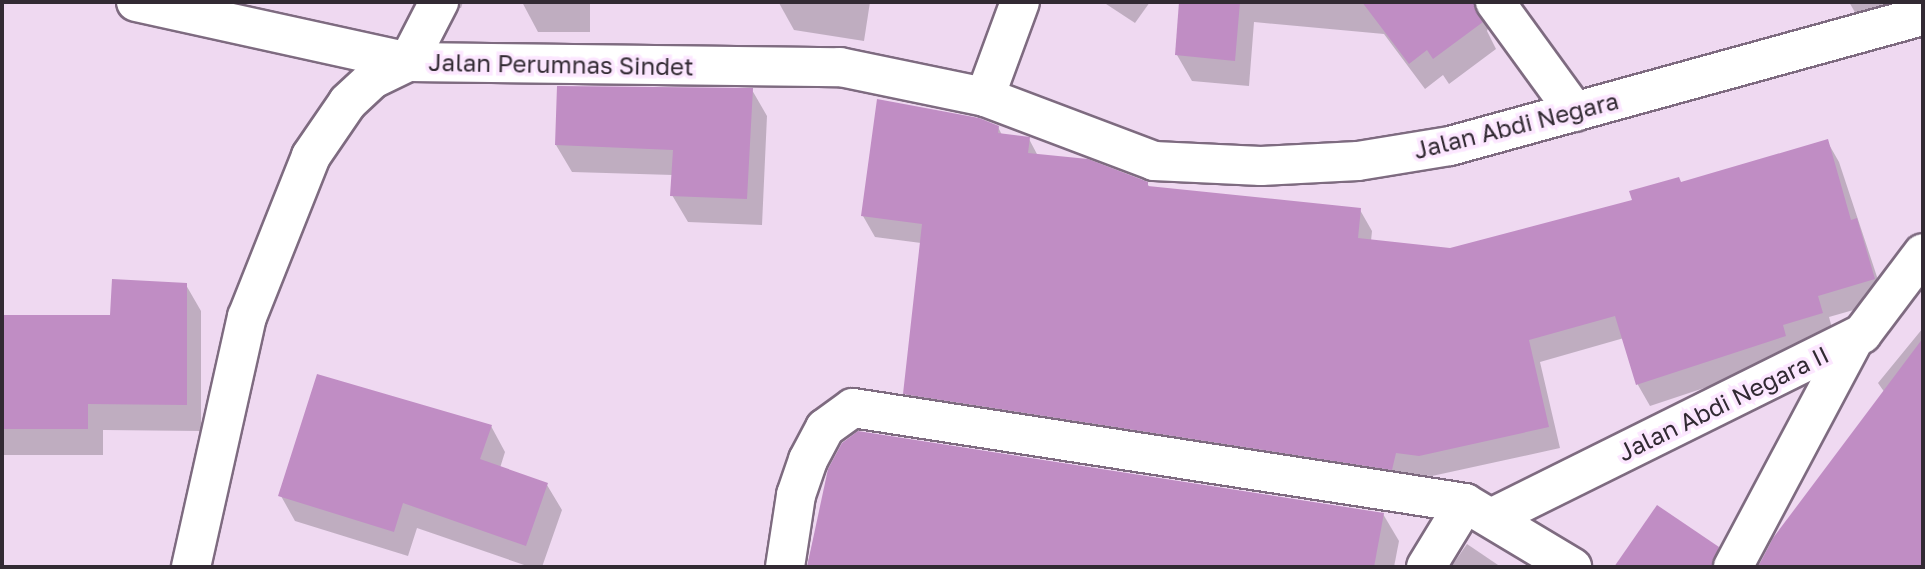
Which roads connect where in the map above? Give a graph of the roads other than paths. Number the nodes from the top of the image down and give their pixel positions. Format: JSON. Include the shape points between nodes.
{"nodes":[{"id":1,"x":136,"y":2,"type":"edge"},
{"id":2,"x":439,"y":2,"type":"edge"},
{"id":3,"x":1020,"y":2,"type":"edge"},
{"id":4,"x":1495,"y":2,"type":"edge"},
{"id":5,"x":1923,"y":16,"type":"edge"},
{"id":6,"x":408,"y":62,"type":"junction"},
{"id":7,"x":985,"y":97,"type":"junction"},
{"id":8,"x":1575,"y":112,"type":"junction"},
{"id":9,"x":1923,"y":253,"type":"edge"},
{"id":10,"x":1855,"y":338,"type":"junction"},
{"id":11,"x":1479,"y":510,"type":"junction"},
{"id":12,"x":191,"y":567,"type":"edge"},
{"id":13,"x":785,"y":567,"type":"edge"},
{"id":14,"x":1426,"y":567,"type":"edge"},
{"id":15,"x":1572,"y":567,"type":"edge"},
{"id":16,"x":1733,"y":567,"type":"edge"}],
"edges":[{"from":1,"to":6,"type":"street"},
{"from":2,"to":6,"type":"street"},
{"from":3,"to":7,"type":"street"},
{"from":4,"to":8,"type":"street"},
{"from":5,"to":8,"type":"street","name":"Jalan Abdi Negara"},
{"from":6,"to":7,"type":"street","name":"Jalan Perumnas Sindet","via":[[840,67]]},
{"from":6,"to":12,"type":"street","name":"Jalan Perumnas Sindet","via":[[373,79],[348,102],[311,156],[247,317]]},
{"from":7,"to":8,"type":"street","name":"Jalan Abdi Negara","via":[[1154,161],[1261,166],[1358,161],[1450,146]]},
{"from":9,"to":10,"type":"street","name":"Jalan Abdi Negara II"},
{"from":10,"to":11,"type":"street","name":"Jalan Abdi Negara II"},
{"from":10,"to":16,"type":"street"},
{"from":11,"to":13,"type":"street","via":[[853,408],[825,428],[807,460],[796,495]]},
{"from":11,"to":14,"type":"street"},
{"from":11,"to":15,"type":"street"}]}
